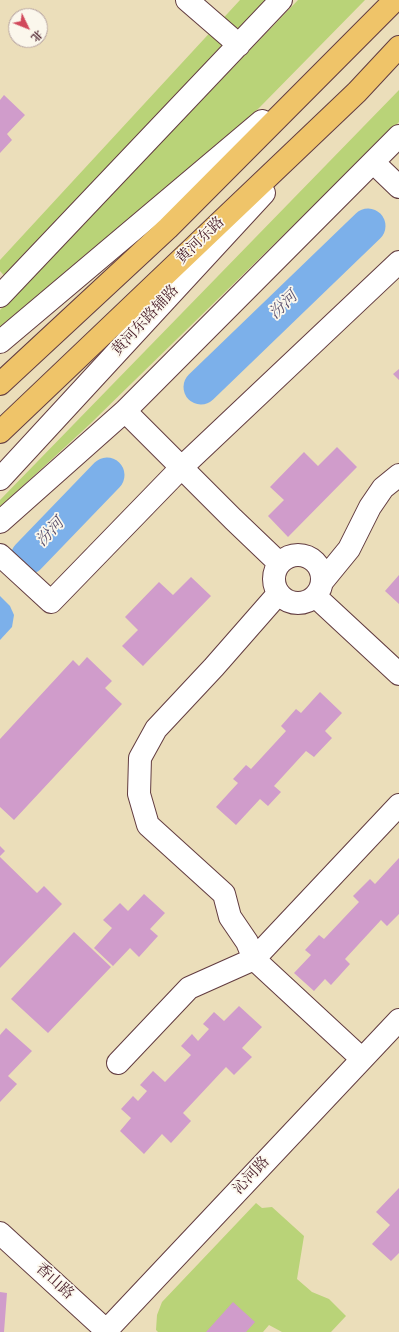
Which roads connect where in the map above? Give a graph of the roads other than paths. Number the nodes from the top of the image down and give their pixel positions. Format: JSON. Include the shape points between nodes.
{"nodes":[{"id":1,"x":187,"y":0,"type":"edge"},
{"id":2,"x":281,"y":0,"type":"edge"},
{"id":3,"x":395,"y":0,"type":"edge"},
{"id":4,"x":239,"y":45,"type":"junction"},
{"id":5,"x":399,"y":47,"type":"edge"},
{"id":6,"x":334,"y":62,"type":"junction"},
{"id":7,"x":357,"y":92,"type":"junction"},
{"id":8,"x":399,"y":136,"type":"edge"},
{"id":9,"x":374,"y":163,"type":"junction"},
{"id":10,"x":399,"y":188,"type":"edge"},
{"id":11,"x":399,"y":262,"type":"edge"},
{"id":12,"x":0,"y":296,"type":"edge"},
{"id":13,"x":0,"y":342,"type":"edge"},
{"id":14,"x":0,"y":384,"type":"edge"},
{"id":15,"x":125,"y":412,"type":"junction"},
{"id":16,"x":0,"y":432,"type":"edge"},
{"id":17,"x":182,"y":467,"type":"junction"},
{"id":18,"x":399,"y":475,"type":"edge"},
{"id":19,"x":0,"y":479,"type":"edge"},
{"id":20,"x":0,"y":522,"type":"edge"},
{"id":21,"x":0,"y":555,"type":"edge"},
{"id":22,"x":279,"y":563,"type":"junction"},
{"id":23,"x":319,"y":589,"type":"junction"},
{"id":24,"x":278,"y":594,"type":"junction"},
{"id":25,"x":399,"y":674,"type":"edge"},
{"id":26,"x":399,"y":805,"type":"edge"},
{"id":27,"x":254,"y":959,"type":"junction"},
{"id":28,"x":399,"y":1020,"type":"edge"},
{"id":29,"x":362,"y":1059,"type":"junction"},
{"id":30,"x":118,"y":1062,"type":"dead end"},
{"id":31,"x":0,"y":1233,"type":"edge"},
{"id":32,"x":107,"y":1331,"type":"edge"}],
"edges":[{"from":1,"to":4,"type":"street"},
{"from":2,"to":4,"type":"street"},
{"from":3,"to":6,"type":"main road"},
{"from":4,"to":12,"type":"street"},
{"from":5,"to":7,"type":"main road","name":"黄河东路"},
{"from":6,"to":13,"type":"street"},
{"from":6,"to":14,"type":"main road","via":[[168,228]]},
{"from":7,"to":16,"type":"main road","name":"黄河东路"},
{"from":7,"to":19,"type":"street","name":"黄河东路辅路"},
{"from":8,"to":9,"type":"street"},
{"from":9,"to":10,"type":"street"},
{"from":9,"to":15,"type":"street"},
{"from":11,"to":17,"type":"street"},
{"from":15,"to":17,"type":"street"},
{"from":15,"to":20,"type":"street"},
{"from":17,"to":21,"type":"street","via":[[51,602]]},
{"from":17,"to":22,"type":"street"},
{"from":18,"to":23,"type":"street","via":[[383,488],[370,506],[349,549]]},
{"from":22,"to":23,"type":"street","via":[[293,555],[308,556],[320,567],[322,574]]},
{"from":22,"to":24,"type":"street","via":[[273,578]]},
{"from":23,"to":24,"type":"street","via":[[308,601],[300,603],[284,600]]},
{"from":23,"to":25,"type":"street"},
{"from":24,"to":27,"type":"street","via":[[156,729],[140,758],[138,794],[148,825],[224,894],[230,917],[247,942]]},
{"from":26,"to":27,"type":"street"},
{"from":27,"to":29,"type":"street"},
{"from":27,"to":30,"type":"street","via":[[190,988]]},
{"from":28,"to":29,"type":"street","name":"沁河路"},
{"from":29,"to":32,"type":"street","name":"沁河路"},
{"from":31,"to":32,"type":"street","name":"香山路"}]}
